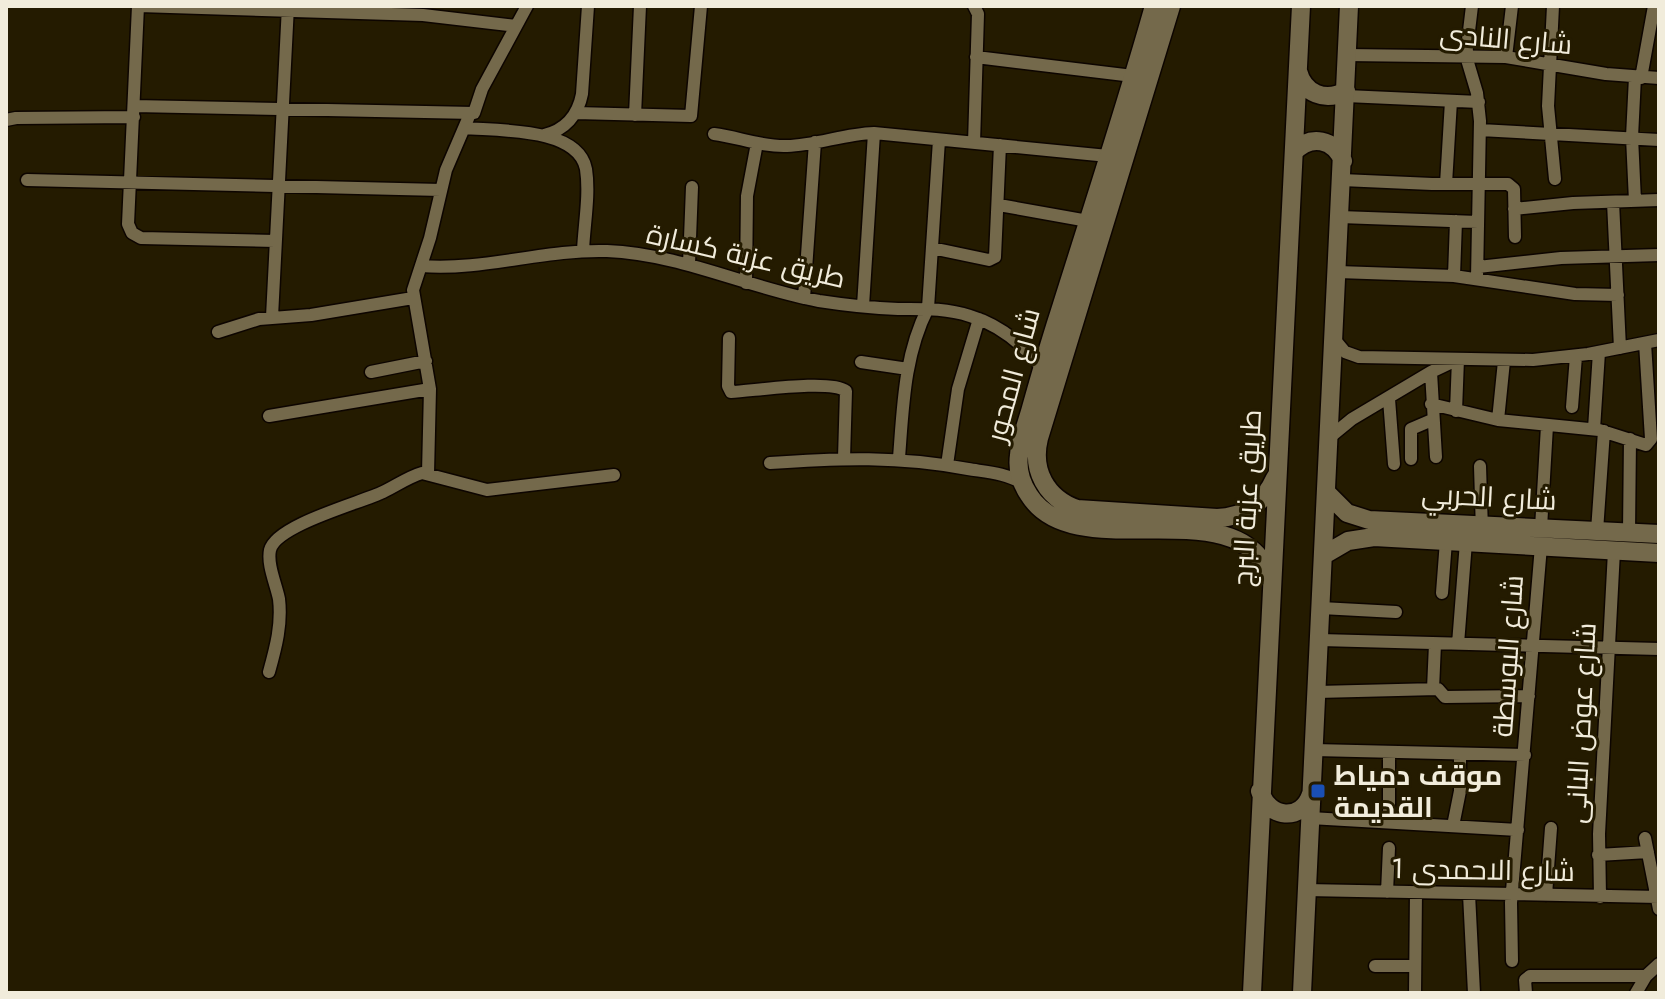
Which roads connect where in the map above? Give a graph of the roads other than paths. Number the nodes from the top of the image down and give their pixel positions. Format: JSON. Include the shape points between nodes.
{"nodes":[{"id":1,"x":138,"y":6,"type":"edge"},
{"id":2,"x":527,"y":6,"type":"edge"},
{"id":3,"x":588,"y":6,"type":"edge"},
{"id":4,"x":640,"y":6,"type":"edge"},
{"id":5,"x":701,"y":6,"type":"edge"},
{"id":6,"x":974,"y":6,"type":"edge"},
{"id":7,"x":1154,"y":6,"type":"edge"},
{"id":8,"x":1171,"y":6,"type":"edge"},
{"id":9,"x":1301,"y":6,"type":"edge"},
{"id":10,"x":1349,"y":6,"type":"edge"},
{"id":11,"x":1472,"y":6,"type":"edge"},
{"id":12,"x":1512,"y":6,"type":"edge"},
{"id":13,"x":1553,"y":6,"type":"edge"},
{"id":14,"x":1656,"y":6,"type":"edge"},
{"id":15,"x":288,"y":9,"type":"edge"},
{"id":16,"x":423,"y":11,"type":"edge"},
{"id":17,"x":516,"y":26,"type":"junction"},
{"id":18,"x":1152,"y":44,"type":"junction"},
{"id":19,"x":1347,"y":55,"type":"junction"},
{"id":20,"x":1466,"y":56,"type":"junction"},
{"id":21,"x":976,"y":57,"type":"junction"},
{"id":22,"x":1506,"y":57,"type":"junction"},
{"id":23,"x":1550,"y":63,"type":"junction"},
{"id":24,"x":1298,"y":71,"type":"junction"},
{"id":25,"x":1133,"y":76,"type":"junction"},
{"id":26,"x":1638,"y":78,"type":"junction"},
{"id":27,"x":1659,"y":78,"type":"edge"},
{"id":28,"x":1346,"y":94,"type":"junction"},
{"id":29,"x":1451,"y":101,"type":"junction"},
{"id":30,"x":1479,"y":102,"type":"junction"},
{"id":31,"x":283,"y":109,"type":"junction"},
{"id":32,"x":134,"y":111,"type":"junction"},
{"id":33,"x":474,"y":113,"type":"junction"},
{"id":34,"x":576,"y":113,"type":"junction"},
{"id":35,"x":635,"y":115,"type":"junction"},
{"id":36,"x":6,"y":120,"type":"edge"},
{"id":37,"x":464,"y":128,"type":"junction"},
{"id":38,"x":1480,"y":130,"type":"junction"},
{"id":39,"x":874,"y":133,"type":"junction"},
{"id":40,"x":1549,"y":133,"type":"junction"},
{"id":41,"x":714,"y":134,"type":"dead end"},
{"id":42,"x":541,"y":136,"type":"junction"},
{"id":43,"x":1632,"y":137,"type":"junction"},
{"id":44,"x":939,"y":140,"type":"junction"},
{"id":45,"x":1659,"y":140,"type":"edge"},
{"id":46,"x":815,"y":142,"type":"junction"},
{"id":47,"x":757,"y":143,"type":"junction"},
{"id":48,"x":974,"y":143,"type":"junction"},
{"id":49,"x":1000,"y":145,"type":"junction"},
{"id":50,"x":1294,"y":152,"type":"junction"},
{"id":51,"x":1108,"y":156,"type":"junction"},
{"id":52,"x":1342,"y":170,"type":"junction"},
{"id":53,"x":1555,"y":179,"type":"dead end"},
{"id":54,"x":27,"y":180,"type":"dead end"},
{"id":55,"x":130,"y":182,"type":"junction"},
{"id":56,"x":1446,"y":184,"type":"junction"},
{"id":57,"x":1479,"y":184,"type":"junction"},
{"id":58,"x":278,"y":186,"type":"junction"},
{"id":59,"x":692,"y":187,"type":"dead end"},
{"id":60,"x":441,"y":190,"type":"junction"},
{"id":61,"x":1659,"y":200,"type":"edge"},
{"id":62,"x":1635,"y":201,"type":"junction"},
{"id":63,"x":1613,"y":202,"type":"junction"},
{"id":64,"x":999,"y":205,"type":"junction"},
{"id":65,"x":1514,"y":209,"type":"junction"},
{"id":66,"x":1340,"y":217,"type":"junction"},
{"id":67,"x":1088,"y":221,"type":"junction"},
{"id":68,"x":1456,"y":221,"type":"junction"},
{"id":69,"x":1478,"y":222,"type":"junction"},
{"id":70,"x":1515,"y":237,"type":"dead end"},
{"id":71,"x":275,"y":241,"type":"junction"},
{"id":72,"x":932,"y":248,"type":"junction"},
{"id":73,"x":583,"y":251,"type":"junction"},
{"id":74,"x":1659,"y":255,"type":"edge"},
{"id":75,"x":1616,"y":258,"type":"junction"},
{"id":76,"x":689,"y":264,"type":"junction"},
{"id":77,"x":421,"y":266,"type":"junction"},
{"id":78,"x":1338,"y":272,"type":"junction"},
{"id":79,"x":1478,"y":272,"type":"junction"},
{"id":80,"x":1454,"y":276,"type":"junction"},
{"id":81,"x":746,"y":283,"type":"junction"},
{"id":82,"x":1618,"y":295,"type":"junction"},
{"id":83,"x":413,"y":298,"type":"junction"},
{"id":84,"x":804,"y":298,"type":"junction"},
{"id":85,"x":863,"y":306,"type":"junction"},
{"id":86,"x":928,"y":308,"type":"junction"},
{"id":87,"x":272,"y":317,"type":"junction"},
{"id":88,"x":979,"y":319,"type":"junction"},
{"id":89,"x":218,"y":332,"type":"dead end"},
{"id":90,"x":729,"y":338,"type":"dead end"},
{"id":91,"x":1335,"y":340,"type":"junction"},
{"id":92,"x":1659,"y":340,"type":"edge"},
{"id":93,"x":1645,"y":343,"type":"junction"},
{"id":94,"x":1620,"y":348,"type":"junction"},
{"id":95,"x":1599,"y":352,"type":"junction"},
{"id":96,"x":1576,"y":356,"type":"junction"},
{"id":97,"x":1458,"y":359,"type":"junction"},
{"id":98,"x":426,"y":361,"type":"junction"},
{"id":99,"x":1504,"y":361,"type":"junction"},
{"id":100,"x":861,"y":362,"type":"dead end"},
{"id":101,"x":1042,"y":368,"type":"junction"},
{"id":102,"x":908,"y":369,"type":"junction"},
{"id":103,"x":371,"y":372,"type":"dead end"},
{"id":104,"x":1431,"y":372,"type":"junction"},
{"id":105,"x":430,"y":389,"type":"junction"},
{"id":106,"x":1389,"y":399,"type":"junction"},
{"id":107,"x":1431,"y":404,"type":"junction"},
{"id":108,"x":1572,"y":407,"type":"dead end"},
{"id":109,"x":1456,"y":411,"type":"junction"},
{"id":110,"x":269,"y":416,"type":"dead end"},
{"id":111,"x":1654,"y":419,"type":"edge"},
{"id":112,"x":1432,"y":420,"type":"junction"},
{"id":113,"x":1498,"y":420,"type":"junction"},
{"id":114,"x":1547,"y":426,"type":"junction"},
{"id":115,"x":1599,"y":430,"type":"junction"},
{"id":116,"x":1330,"y":437,"type":"junction"},
{"id":117,"x":1630,"y":439,"type":"junction"},
{"id":118,"x":1436,"y":457,"type":"dead end"},
{"id":119,"x":844,"y":458,"type":"junction"},
{"id":120,"x":899,"y":458,"type":"junction"},
{"id":121,"x":1411,"y":459,"type":"dead end"},
{"id":122,"x":770,"y":463,"type":"dead end"},
{"id":123,"x":1394,"y":464,"type":"dead end"},
{"id":124,"x":947,"y":465,"type":"junction"},
{"id":125,"x":1480,"y":466,"type":"dead end"},
{"id":126,"x":1277,"y":471,"type":"junction"},
{"id":127,"x":428,"y":473,"type":"junction"},
{"id":128,"x":614,"y":475,"type":"dead end"},
{"id":129,"x":1022,"y":483,"type":"junction"},
{"id":130,"x":1327,"y":493,"type":"junction"},
{"id":131,"x":1222,"y":526,"type":"junction"},
{"id":132,"x":1597,"y":531,"type":"junction"},
{"id":133,"x":1629,"y":532,"type":"junction"},
{"id":134,"x":1659,"y":534,"type":"edge"},
{"id":135,"x":1477,"y":536,"type":"junction"},
{"id":136,"x":1541,"y":537,"type":"junction"},
{"id":137,"x":1446,"y":541,"type":"junction"},
{"id":138,"x":1614,"y":551,"type":"junction"},
{"id":139,"x":1659,"y":553,"type":"edge"},
{"id":140,"x":1324,"y":555,"type":"junction"},
{"id":141,"x":1271,"y":580,"type":"junction"},
{"id":142,"x":1442,"y":593,"type":"dead end"},
{"id":143,"x":1321,"y":608,"type":"junction"},
{"id":144,"x":1396,"y":612,"type":"dead end"},
{"id":145,"x":1320,"y":640,"type":"junction"},
{"id":146,"x":1435,"y":644,"type":"junction"},
{"id":147,"x":1458,"y":644,"type":"junction"},
{"id":148,"x":1533,"y":647,"type":"junction"},
{"id":149,"x":1609,"y":648,"type":"junction"},
{"id":150,"x":1659,"y":649,"type":"edge"},
{"id":151,"x":269,"y":672,"type":"dead end"},
{"id":152,"x":1433,"y":689,"type":"junction"},
{"id":153,"x":1317,"y":692,"type":"junction"},
{"id":154,"x":1529,"y":696,"type":"junction"},
{"id":155,"x":1314,"y":750,"type":"junction"},
{"id":156,"x":1389,"y":752,"type":"junction"},
{"id":157,"x":1460,"y":754,"type":"junction"},
{"id":158,"x":1525,"y":755,"type":"junction"},
{"id":159,"x":1260,"y":791,"type":"junction"},
{"id":160,"x":1312,"y":792,"type":"junction"},
{"id":161,"x":1310,"y":818,"type":"junction"},
{"id":162,"x":1389,"y":822,"type":"junction"},
{"id":163,"x":1453,"y":826,"type":"junction"},
{"id":164,"x":1551,"y":828,"type":"dead end"},
{"id":165,"x":1518,"y":830,"type":"junction"},
{"id":166,"x":1645,"y":838,"type":"dead end"},
{"id":167,"x":1389,"y":848,"type":"dead end"},
{"id":168,"x":1648,"y":852,"type":"junction"},
{"id":169,"x":1598,"y":855,"type":"junction"},
{"id":170,"x":1306,"y":890,"type":"junction"},
{"id":171,"x":1387,"y":892,"type":"junction"},
{"id":172,"x":1416,"y":892,"type":"junction"},
{"id":173,"x":1469,"y":894,"type":"junction"},
{"id":174,"x":1512,"y":895,"type":"junction"},
{"id":175,"x":1546,"y":895,"type":"junction"},
{"id":176,"x":1600,"y":897,"type":"junction"},
{"id":177,"x":1658,"y":901,"type":"edge"},
{"id":178,"x":1512,"y":961,"type":"dead end"},
{"id":179,"x":1659,"y":964,"type":"edge"},
{"id":180,"x":1375,"y":966,"type":"dead end"},
{"id":181,"x":1415,"y":966,"type":"junction"},
{"id":182,"x":1646,"y":976,"type":"junction"},
{"id":183,"x":1252,"y":993,"type":"edge"},
{"id":184,"x":1302,"y":993,"type":"edge"},
{"id":185,"x":1415,"y":993,"type":"edge"},
{"id":186,"x":1474,"y":993,"type":"edge"},
{"id":187,"x":1526,"y":993,"type":"edge"},
{"id":188,"x":1636,"y":993,"type":"edge"}],
"edges":[{"from":1,"to":15,"type":"street"},
{"from":1,"to":32,"type":"street"},
{"from":2,"to":17,"type":"street"},
{"from":3,"to":34,"type":"street"},
{"from":4,"to":35,"type":"street"},
{"from":5,"to":35,"type":"street","via":[[692,114]]},
{"from":6,"to":21,"type":"street"},
{"from":7,"to":18,"type":"street","name":"شارع المحور"},
{"from":8,"to":18,"type":"street","name":"شارع المحور"},
{"from":9,"to":24,"type":"street","name":"طريق عزبة البرج"},
{"from":10,"to":19,"type":"street"},
{"from":11,"to":20,"type":"street"},
{"from":12,"to":22,"type":"street"},
{"from":13,"to":23,"type":"street"},
{"from":14,"to":26,"type":"street"},
{"from":15,"to":16,"type":"street"},
{"from":15,"to":31,"type":"street"},
{"from":16,"to":17,"type":"street"},
{"from":17,"to":33,"type":"street"},
{"from":18,"to":25,"type":"street","name":"شارع المحور"},
{"from":18,"to":131,"type":"street","name":"شارع المحور","via":[[1039,438],[1037,462],[1050,492],[1077,509]]},
{"from":19,"to":20,"type":"street","name":"شارع النادى"},
{"from":19,"to":28,"type":"street"},
{"from":20,"to":22,"type":"street","name":"شارع النادى"},
{"from":20,"to":30,"type":"street"},
{"from":21,"to":25,"type":"street"},
{"from":21,"to":48,"type":"street"},
{"from":22,"to":23,"type":"street","name":"شارع النادى"},
{"from":23,"to":26,"type":"street","name":"شارع النادى"},
{"from":23,"to":40,"type":"street"},
{"from":24,"to":28,"type":"street","via":[[1316,95]]},
{"from":24,"to":50,"type":"street","name":"طريق عزبة البرج"},
{"from":25,"to":51,"type":"street","name":"شارع المحور"},
{"from":26,"to":27,"type":"street","name":"شارع النادى"},
{"from":26,"to":43,"type":"street"},
{"from":28,"to":29,"type":"street"},
{"from":28,"to":52,"type":"street"},
{"from":29,"to":30,"type":"street"},
{"from":29,"to":56,"type":"street"},
{"from":30,"to":38,"type":"street"},
{"from":31,"to":32,"type":"street"},
{"from":31,"to":33,"type":"street"},
{"from":31,"to":58,"type":"street"},
{"from":32,"to":36,"type":"street"},
{"from":32,"to":55,"type":"street"},
{"from":33,"to":37,"type":"street"},
{"from":34,"to":35,"type":"street"},
{"from":34,"to":42,"type":"street","via":[[558,130]]},
{"from":37,"to":42,"type":"street"},
{"from":37,"to":60,"type":"street"},
{"from":38,"to":40,"type":"street"},
{"from":38,"to":57,"type":"street"},
{"from":39,"to":44,"type":"street"},
{"from":39,"to":46,"type":"street"},
{"from":39,"to":85,"type":"street"},
{"from":40,"to":43,"type":"street"},
{"from":40,"to":53,"type":"street"},
{"from":41,"to":47,"type":"street"},
{"from":42,"to":73,"type":"street","via":[[565,141],[583,159]]},
{"from":43,"to":45,"type":"street"},
{"from":43,"to":62,"type":"street"},
{"from":44,"to":48,"type":"street"},
{"from":44,"to":72,"type":"street"},
{"from":46,"to":47,"type":"street"},
{"from":46,"to":84,"type":"street"},
{"from":47,"to":81,"type":"street","via":[[747,196]]},
{"from":48,"to":49,"type":"street"},
{"from":49,"to":51,"type":"street"},
{"from":49,"to":64,"type":"street"},
{"from":50,"to":52,"type":"street","via":[[1304,143],[1321,141],[1337,149]]},
{"from":50,"to":126,"type":"street","name":"طريق عزبة البرج"},
{"from":51,"to":67,"type":"street","name":"شارع المحور"},
{"from":52,"to":56,"type":"street"},
{"from":52,"to":66,"type":"street"},
{"from":54,"to":55,"type":"street"},
{"from":55,"to":58,"type":"street"},
{"from":55,"to":71,"type":"street","via":[[128,224],[141,238]]},
{"from":56,"to":57,"type":"street"},
{"from":57,"to":65,"type":"street","via":[[1512,186]]},
{"from":57,"to":69,"type":"street"},
{"from":58,"to":60,"type":"street"},
{"from":58,"to":71,"type":"street"},
{"from":59,"to":76,"type":"street"},
{"from":60,"to":77,"type":"street"},
{"from":61,"to":62,"type":"street"},
{"from":62,"to":63,"type":"street"},
{"from":63,"to":65,"type":"street"},
{"from":63,"to":75,"type":"street"},
{"from":64,"to":67,"type":"street"},
{"from":64,"to":72,"type":"street","via":[[994,259]]},
{"from":65,"to":70,"type":"street"},
{"from":66,"to":68,"type":"street"},
{"from":66,"to":78,"type":"street"},
{"from":67,"to":101,"type":"street","name":"شارع المحور"},
{"from":68,"to":69,"type":"street"},
{"from":68,"to":80,"type":"street"},
{"from":69,"to":79,"type":"street"},
{"from":71,"to":87,"type":"street"},
{"from":72,"to":86,"type":"street"},
{"from":73,"to":76,"type":"street","name":"طريق عزبة كسارة"},
{"from":73,"to":77,"type":"street","name":"طريق عزبة كسارة","via":[[472,267]]},
{"from":74,"to":75,"type":"street"},
{"from":75,"to":79,"type":"street","via":[[1553,259]]},
{"from":75,"to":82,"type":"street"},
{"from":76,"to":81,"type":"street","name":"طريق عزبة كسارة"},
{"from":77,"to":83,"type":"street"},
{"from":78,"to":80,"type":"street"},
{"from":78,"to":91,"type":"street"},
{"from":79,"to":80,"type":"street"},
{"from":79,"to":82,"type":"street","via":[[1575,294]]},
{"from":81,"to":84,"type":"street","name":"طريق عزبة كسارة"},
{"from":82,"to":94,"type":"street"},
{"from":83,"to":87,"type":"street"},
{"from":83,"to":98,"type":"street"},
{"from":84,"to":85,"type":"street","name":"طريق عزبة كسارة"},
{"from":85,"to":86,"type":"street","name":"طريق عزبة كسارة"},
{"from":86,"to":88,"type":"street","name":"طريق عزبة كسارة"},
{"from":86,"to":102,"type":"street","via":[[917,328]]},
{"from":87,"to":89,"type":"street"},
{"from":88,"to":101,"type":"street","name":"طريق عزبة كسارة","via":[[1011,337]]},
{"from":88,"to":124,"type":"street","via":[[958,389]]},
{"from":90,"to":119,"type":"street","via":[[731,392],[794,387],[846,391]]},
{"from":91,"to":97,"type":"street","via":[[1345,352],[1359,357]]},
{"from":91,"to":116,"type":"street"},
{"from":92,"to":93,"type":"street"},
{"from":93,"to":94,"type":"street"},
{"from":93,"to":111,"type":"street"},
{"from":94,"to":95,"type":"street"},
{"from":95,"to":96,"type":"street"},
{"from":95,"to":115,"type":"street"},
{"from":96,"to":99,"type":"street"},
{"from":96,"to":108,"type":"street"},
{"from":97,"to":99,"type":"street"},
{"from":97,"to":104,"type":"street"},
{"from":97,"to":109,"type":"street"},
{"from":98,"to":103,"type":"street"},
{"from":98,"to":105,"type":"street"},
{"from":99,"to":113,"type":"street"},
{"from":100,"to":102,"type":"street"},
{"from":101,"to":129,"type":"street","name":"شارع المحور","via":[[1019,450]]},
{"from":102,"to":120,"type":"street"},
{"from":104,"to":106,"type":"street"},
{"from":104,"to":107,"type":"street"},
{"from":105,"to":110,"type":"street"},
{"from":105,"to":127,"type":"street"},
{"from":106,"to":116,"type":"street"},
{"from":106,"to":123,"type":"street"},
{"from":107,"to":109,"type":"street"},
{"from":107,"to":112,"type":"street"},
{"from":109,"to":113,"type":"street"},
{"from":111,"to":117,"type":"street","via":[[1649,443]]},
{"from":112,"to":118,"type":"street"},
{"from":112,"to":121,"type":"street","via":[[1411,429]]},
{"from":113,"to":114,"type":"street"},
{"from":114,"to":115,"type":"street"},
{"from":114,"to":136,"type":"street","name":"شارع البوسطة"},
{"from":115,"to":117,"type":"street"},
{"from":115,"to":132,"type":"street"},
{"from":116,"to":130,"type":"street"},
{"from":117,"to":133,"type":"street"},
{"from":119,"to":120,"type":"street"},
{"from":119,"to":122,"type":"street"},
{"from":120,"to":124,"type":"street"},
{"from":124,"to":129,"type":"street"},
{"from":125,"to":135,"type":"street"},
{"from":126,"to":131,"type":"street","name":"شارع المحور","via":[[1255,506]]},
{"from":126,"to":141,"type":"street","name":"طريق عزبة البرج"},
{"from":127,"to":128,"type":"street","via":[[487,490]]},
{"from":127,"to":151,"type":"street","via":[[277,538],[269,553],[280,616]]},
{"from":129,"to":131,"type":"street","name":"شارع المحور","via":[[1036,505],[1065,523]]},
{"from":130,"to":135,"type":"street","name":"شارع الحربي","via":[[1342,510],[1363,519]]},
{"from":130,"to":140,"type":"street"},
{"from":131,"to":141,"type":"street","name":"شارع المحور","via":[[1264,562]]},
{"from":132,"to":133,"type":"street","name":"شارع الحربي"},
{"from":132,"to":136,"type":"street","name":"شارع الحربي"},
{"from":133,"to":134,"type":"street","name":"شارع الحربي"},
{"from":135,"to":136,"type":"street","name":"شارع الحربي"},
{"from":135,"to":137,"type":"street","name":"شارع الحربي"},
{"from":135,"to":147,"type":"street"},
{"from":136,"to":138,"type":"street","name":"شارع الحربي"},
{"from":136,"to":148,"type":"street","name":"شارع البوسطة"},
{"from":137,"to":140,"type":"street","name":"شارع الحربي","via":[[1363,537]]},
{"from":137,"to":142,"type":"street"},
{"from":138,"to":139,"type":"street","name":"شارع الحربي"},
{"from":138,"to":149,"type":"street","name":"شارع عوض البانى"},
{"from":140,"to":143,"type":"street"},
{"from":141,"to":159,"type":"street","name":"طريق عزبة البرج"},
{"from":143,"to":144,"type":"street"},
{"from":143,"to":145,"type":"street"},
{"from":145,"to":146,"type":"street"},
{"from":145,"to":153,"type":"street"},
{"from":146,"to":147,"type":"street"},
{"from":146,"to":152,"type":"street"},
{"from":147,"to":148,"type":"street"},
{"from":148,"to":149,"type":"street"},
{"from":148,"to":154,"type":"street","name":"شارع البوسطة"},
{"from":149,"to":150,"type":"street"},
{"from":149,"to":169,"type":"street","name":"شارع عوض البانى"},
{"from":152,"to":153,"type":"street"},
{"from":152,"to":154,"type":"street","via":[[1445,697]]},
{"from":153,"to":155,"type":"street"},
{"from":154,"to":158,"type":"street","name":"شارع البوسطة"},
{"from":155,"to":156,"type":"street"},
{"from":155,"to":160,"type":"street"},
{"from":156,"to":157,"type":"street"},
{"from":156,"to":162,"type":"street"},
{"from":157,"to":158,"type":"street"},
{"from":157,"to":163,"type":"street"},
{"from":158,"to":165,"type":"street","name":"شارع البوسطة"},
{"from":159,"to":160,"type":"street","via":[[1267,806],[1286,814],[1304,807]]},
{"from":159,"to":183,"type":"street","name":"طريق عزبة البرج"},
{"from":160,"to":161,"type":"street"},
{"from":161,"to":162,"type":"street"},
{"from":161,"to":170,"type":"street"},
{"from":162,"to":163,"type":"street"},
{"from":163,"to":165,"type":"street"},
{"from":164,"to":175,"type":"street"},
{"from":165,"to":174,"type":"street","name":"شارع البوسطة"},
{"from":166,"to":168,"type":"street"},
{"from":167,"to":171,"type":"street"},
{"from":168,"to":169,"type":"street"},
{"from":168,"to":177,"type":"street"},
{"from":169,"to":176,"type":"street","name":"شارع عوض البانى"},
{"from":170,"to":171,"type":"street","name":"شارع الاحمدى 1"},
{"from":170,"to":184,"type":"street"},
{"from":171,"to":172,"type":"street","name":"شارع الاحمدى 1"},
{"from":172,"to":173,"type":"street","name":"شارع الاحمدى 1"},
{"from":172,"to":181,"type":"street"},
{"from":173,"to":174,"type":"street","name":"شارع الاحمدى 1"},
{"from":173,"to":186,"type":"street"},
{"from":174,"to":175,"type":"street","name":"شارع الاحمدى 1"},
{"from":174,"to":178,"type":"street","name":"شارع البوسطة"},
{"from":175,"to":176,"type":"street","name":"شارع الاحمدى 1"},
{"from":176,"to":177,"type":"street","name":"شارع الاحمدى 1"},
{"from":179,"to":182,"type":"street"},
{"from":180,"to":181,"type":"street"},
{"from":181,"to":185,"type":"street"},
{"from":182,"to":187,"type":"street","via":[[1530,976]]},
{"from":182,"to":188,"type":"street"}]}
